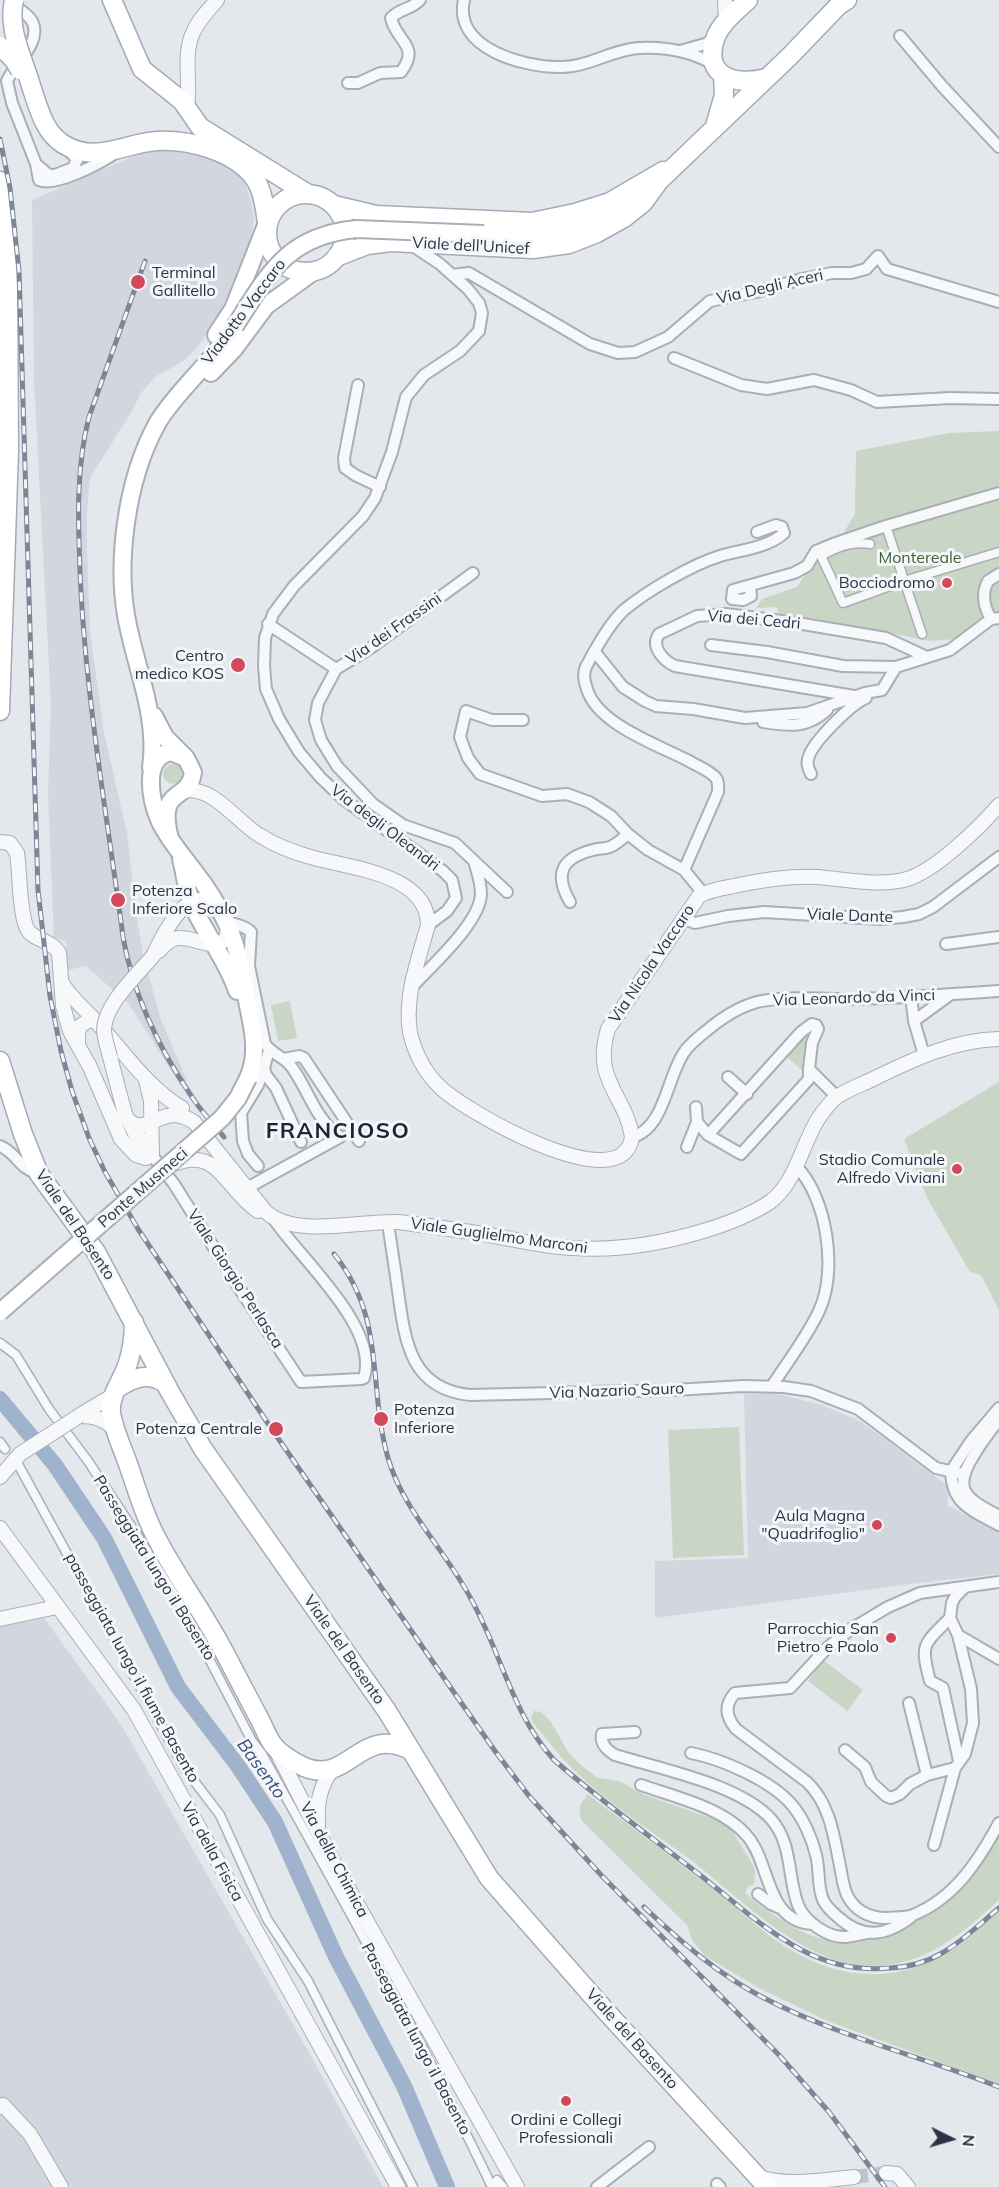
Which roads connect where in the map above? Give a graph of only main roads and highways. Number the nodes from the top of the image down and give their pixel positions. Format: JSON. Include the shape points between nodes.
{"nodes":[{"id":1,"x":14,"y":0,"type":"edge"},
{"id":2,"x":112,"y":0,"type":"edge"},
{"id":3,"x":748,"y":0,"type":"edge"},
{"id":4,"x":842,"y":2,"type":"edge"},
{"id":5,"x":0,"y":46,"type":"edge"},
{"id":6,"x":719,"y":70,"type":"junction"},
{"id":7,"x":767,"y":78,"type":"junction"},
{"id":8,"x":32,"y":89,"type":"junction"},
{"id":9,"x":715,"y":127,"type":"junction"},
{"id":10,"x":685,"y":158,"type":"junction"},
{"id":11,"x":0,"y":181,"type":"edge"},
{"id":12,"x":659,"y":181,"type":"junction"},
{"id":13,"x":308,"y":194,"type":"junction"},
{"id":14,"x":334,"y":206,"type":"junction"},
{"id":15,"x":267,"y":223,"type":"junction"},
{"id":16,"x":5,"y":230,"type":"junction"},
{"id":17,"x":0,"y":249,"type":"edge"},
{"id":18,"x":336,"y":257,"type":"junction"},
{"id":19,"x":313,"y":272,"type":"junction"},
{"id":20,"x":0,"y":296,"type":"edge"},
{"id":21,"x":7,"y":319,"type":"junction"},
{"id":22,"x":141,"y":463,"type":"junction"},
{"id":23,"x":148,"y":704,"type":"junction"},
{"id":24,"x":0,"y":711,"type":"edge"},
{"id":25,"x":188,"y":760,"type":"junction"},
{"id":26,"x":152,"y":774,"type":"junction"},
{"id":27,"x":180,"y":792,"type":"junction"},
{"id":28,"x":174,"y":846,"type":"junction"},
{"id":29,"x":0,"y":1061,"type":"edge"},
{"id":30,"x":245,"y":1077,"type":"junction"},
{"id":31,"x":0,"y":1301,"type":"edge"},
{"id":32,"x":0,"y":1312,"type":"edge"},
{"id":33,"x":134,"y":1323,"type":"junction"},
{"id":34,"x":166,"y":1383,"type":"junction"},
{"id":35,"x":116,"y":1392,"type":"junction"},
{"id":36,"x":387,"y":1711,"type":"junction"},
{"id":37,"x":377,"y":1744,"type":"junction"},
{"id":38,"x":412,"y":1751,"type":"junction"},
{"id":39,"x":771,"y":2186,"type":"edge"}],
"edges":[{"from":1,"to":8,"type":"main road","bridge":true,"via":[[13,34]]},
{"from":2,"to":13,"type":"main road","via":[[142,69],[173,92],[200,127]]},
{"from":3,"to":6,"type":"main road","via":[[715,38],[713,52]]},
{"from":4,"to":7,"type":"main road","name":"Viale dell'Unicef"},
{"from":5,"to":8,"type":"main road","bridge":true},
{"from":6,"to":7,"type":"main road","via":[[741,82]]},
{"from":6,"to":9,"type":"main road","via":[[724,95]]},
{"from":7,"to":9,"type":"main road","name":"Viale dell'Unicef"},
{"from":8,"to":15,"type":"main road","via":[[53,136],[79,151],[119,150],[158,141],[189,144],[223,154],[255,180]]},
{"from":9,"to":10,"type":"main road","name":"Viale dell'Unicef"},
{"from":10,"to":12,"type":"main road","name":"Viale dell'Unicef"},
{"from":10,"to":14,"type":"main road","name":"Viale dell'Unicef","via":[[610,202],[532,222],[376,215]]},
{"from":11,"to":16,"type":"main road"},
{"from":12,"to":18,"type":"main road","name":"Viale dell'Unicef","via":[[643,203],[624,218],[569,244],[532,249],[391,242],[367,245]]},
{"from":12,"to":22,"type":"main road","name":"Viadotto Vaccaro","bridge":true,"via":[[625,206],[586,223],[543,232],[356,229],[336,231],[300,245],[279,262],[235,326],[166,411]]},
{"from":13,"to":14,"type":"main road","via":[[322,197]]},
{"from":13,"to":15,"type":"main road","via":[[294,195],[281,202]]},
{"from":14,"to":18,"type":"main road","via":[[344,225],[345,237]]},
{"from":15,"to":19,"type":"main road","via":[[267,243],[278,262],[298,272]]},
{"from":15,"to":22,"type":"main road","via":[[227,320],[158,405],[149,422]]},
{"from":16,"to":17,"type":"main road"},
{"from":16,"to":21,"type":"main road"},
{"from":18,"to":19,"type":"main road"},
{"from":19,"to":22,"type":"main road","via":[[266,306],[234,349],[172,417]]},
{"from":20,"to":21,"type":"main road"},
{"from":21,"to":24,"type":"main road","via":[[9,451]]},
{"from":22,"to":23,"type":"main road","via":[[124,541],[122,592]]},
{"from":23,"to":25,"type":"main road","via":[[165,737]]},
{"from":23,"to":26,"type":"main road"},
{"from":25,"to":26,"type":"main road","via":[[177,753],[166,753],[157,759]]},
{"from":25,"to":27,"type":"main road","via":[[192,778]]},
{"from":26,"to":27,"type":"main road","via":[[162,792]]},
{"from":26,"to":28,"type":"main road","via":[[158,815]]},
{"from":27,"to":28,"type":"main road","via":[[166,808]]},
{"from":28,"to":30,"type":"main road","via":[[191,902],[230,971],[241,1006],[247,1046]]},
{"from":28,"to":30,"type":"main road","via":[[224,918],[244,961],[254,1041],[254,1058]]},
{"from":29,"to":33,"type":"main road","name":"Viale del Basento","via":[[39,1174],[96,1252]]},
{"from":30,"to":31,"type":"main road","name":"Ponte Musmeci","via":[[215,1113]]},
{"from":30,"to":32,"type":"main road","name":"Ponte Musmeci","bridge":true,"via":[[238,1098],[222,1118],[169,1171]]},
{"from":33,"to":34,"type":"main road","name":"Viale del Basento"},
{"from":33,"to":35,"type":"main road","via":[[131,1352]]},
{"from":34,"to":35,"type":"main road","via":[[141,1377]]},
{"from":34,"to":36,"type":"main road","name":"Viale del Basento","via":[[203,1449]]},
{"from":35,"to":37,"type":"main road","name":"Via della Chimica","via":[[111,1412],[146,1516],[274,1746],[306,1768],[321,1771],[332,1770]]},
{"from":36,"to":37,"type":"main road","via":[[384,1733]]},
{"from":36,"to":38,"type":"main road","name":"Viale del Basento"},
{"from":37,"to":38,"type":"main road","via":[[389,1742]]},
{"from":38,"to":39,"type":"main road","name":"Viale del Basento","via":[[494,1885],[754,2173]]}]}
